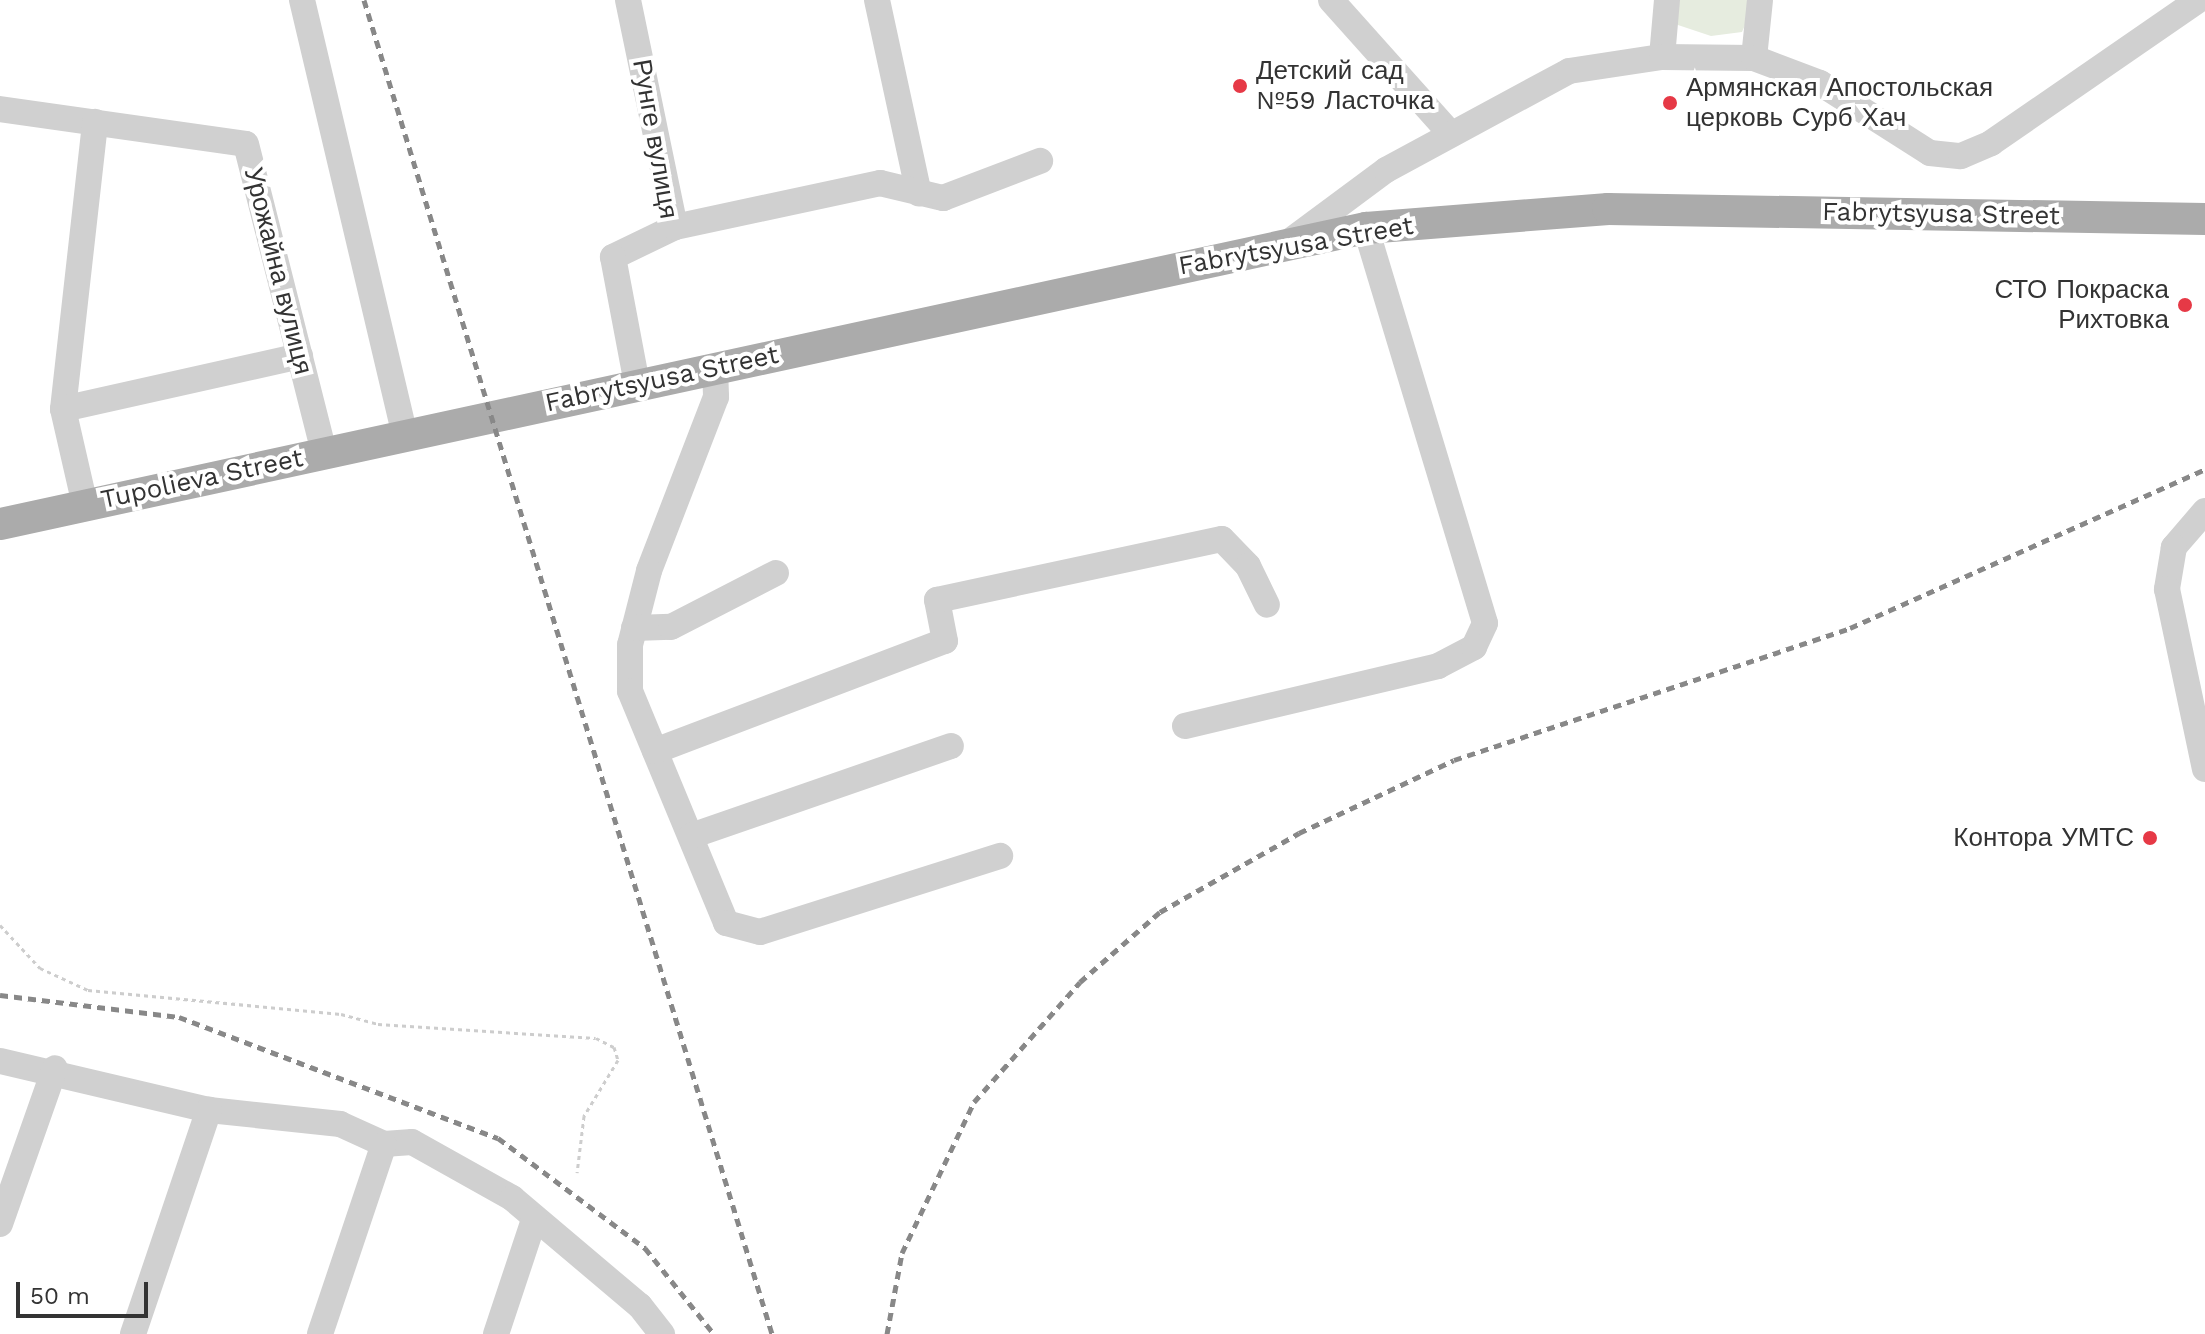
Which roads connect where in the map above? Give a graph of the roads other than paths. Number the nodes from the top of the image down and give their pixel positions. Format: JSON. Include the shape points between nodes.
{"nodes":[{"id":1,"x":302,"y":0,"type":"edge"},
{"id":2,"x":628,"y":0,"type":"edge"},
{"id":3,"x":877,"y":0,"type":"edge"},
{"id":4,"x":1331,"y":0,"type":"edge"},
{"id":5,"x":1667,"y":0,"type":"edge"},
{"id":6,"x":1760,"y":0,"type":"edge"},
{"id":7,"x":2198,"y":0,"type":"edge"},
{"id":8,"x":1662,"y":57,"type":"junction"},
{"id":9,"x":1754,"y":58,"type":"junction"},
{"id":10,"x":0,"y":109,"type":"edge"},
{"id":11,"x":95,"y":122,"type":"junction"},
{"id":12,"x":1451,"y":134,"type":"junction"},
{"id":13,"x":1040,"y":161,"type":"dead end"},
{"id":14,"x":919,"y":194,"type":"junction"},
{"id":15,"x":2205,"y":219,"type":"edge"},
{"id":16,"x":675,"y":227,"type":"junction"},
{"id":17,"x":1366,"y":228,"type":"junction"},
{"id":18,"x":1289,"y":242,"type":"junction"},
{"id":19,"x":300,"y":356,"type":"junction"},
{"id":20,"x":715,"y":367,"type":"junction"},
{"id":21,"x":637,"y":384,"type":"junction"},
{"id":22,"x":63,"y":409,"type":"junction"},
{"id":23,"x":405,"y":435,"type":"junction"},
{"id":24,"x":324,"y":453,"type":"junction"},
{"id":25,"x":85,"y":505,"type":"junction"},
{"id":26,"x":2205,"y":511,"type":"edge"},
{"id":27,"x":0,"y":524,"type":"edge"},
{"id":28,"x":776,"y":573,"type":"dead end"},
{"id":29,"x":1267,"y":605,"type":"dead end"},
{"id":30,"x":634,"y":628,"type":"junction"},
{"id":31,"x":1185,"y":726,"type":"dead end"},
{"id":32,"x":951,"y":746,"type":"dead end"},
{"id":33,"x":655,"y":751,"type":"junction"},
{"id":34,"x":2205,"y":769,"type":"edge"},
{"id":35,"x":691,"y":836,"type":"junction"},
{"id":36,"x":1000,"y":856,"type":"dead end"},
{"id":37,"x":0,"y":1061,"type":"edge"},
{"id":38,"x":55,"y":1068,"type":"junction"},
{"id":39,"x":209,"y":1110,"type":"junction"},
{"id":40,"x":384,"y":1144,"type":"junction"},
{"id":41,"x":534,"y":1220,"type":"junction"},
{"id":42,"x":0,"y":1224,"type":"edge"},
{"id":43,"x":133,"y":1334,"type":"edge"},
{"id":44,"x":320,"y":1334,"type":"edge"},
{"id":45,"x":496,"y":1334,"type":"edge"},
{"id":46,"x":662,"y":1334,"type":"edge"}],
"edges":[{"from":1,"to":23,"type":"street"},
{"from":2,"to":16,"type":"street","name":"Рунге вулиця"},
{"from":3,"to":14,"type":"street"},
{"from":4,"to":12,"type":"street"},
{"from":5,"to":8,"type":"street"},
{"from":6,"to":9,"type":"street"},
{"from":7,"to":9,"type":"street","via":[[1991,143],[1961,156],[1930,153],[1820,83]]},
{"from":8,"to":9,"type":"street"},
{"from":8,"to":12,"type":"street","via":[[1569,71]]},
{"from":10,"to":11,"type":"street","name":"Урожайна вулиця"},
{"from":11,"to":19,"type":"street","name":"Урожайна вулиця","via":[[246,144]]},
{"from":11,"to":22,"type":"street"},
{"from":12,"to":18,"type":"street","via":[[1386,170]]},
{"from":13,"to":14,"type":"street","via":[[943,198]]},
{"from":14,"to":16,"type":"street","via":[[880,183]]},
{"from":15,"to":17,"type":"main road","name":"Fabrytsyusa Street","via":[[1608,209]]},
{"from":16,"to":21,"type":"street","name":"Рунге вулиця","via":[[613,257]]},
{"from":17,"to":18,"type":"main road","name":"Fabrytsyusa Street"},
{"from":17,"to":31,"type":"street","via":[[1485,623],[1474,647],[1438,666]]},
{"from":18,"to":20,"type":"main road","name":"Fabrytsyusa Street"},
{"from":19,"to":22,"type":"street"},
{"from":19,"to":24,"type":"street","name":"Урожайна вулиця"},
{"from":20,"to":21,"type":"main road","name":"Fabrytsyusa Street"},
{"from":20,"to":30,"type":"street","via":[[716,397]]},
{"from":21,"to":23,"type":"main road","name":"Fabrytsyusa Street"},
{"from":22,"to":25,"type":"street"},
{"from":23,"to":24,"type":"main road","name":"Tupolieva Street"},
{"from":24,"to":25,"type":"main road","name":"Tupolieva Street"},
{"from":25,"to":27,"type":"main road","name":"Tupolieva Street"},
{"from":26,"to":34,"type":"street","via":[[2174,547],[2167,589]]},
{"from":28,"to":30,"type":"street","via":[[671,627]]},
{"from":29,"to":33,"type":"street","via":[[1248,566],[1222,539],[937,600],[945,641]]},
{"from":30,"to":33,"type":"street","via":[[630,691]]},
{"from":32,"to":35,"type":"street"},
{"from":33,"to":35,"type":"street"},
{"from":35,"to":36,"type":"street","via":[[726,923],[751,932]]},
{"from":37,"to":38,"type":"street"},
{"from":38,"to":39,"type":"street"},
{"from":38,"to":42,"type":"street"},
{"from":39,"to":40,"type":"street","via":[[340,1124]]},
{"from":39,"to":43,"type":"street"},
{"from":40,"to":41,"type":"street","via":[[412,1142],[448,1160]]},
{"from":40,"to":44,"type":"street"},
{"from":41,"to":45,"type":"street"},
{"from":41,"to":46,"type":"street","via":[[640,1306]]}]}
